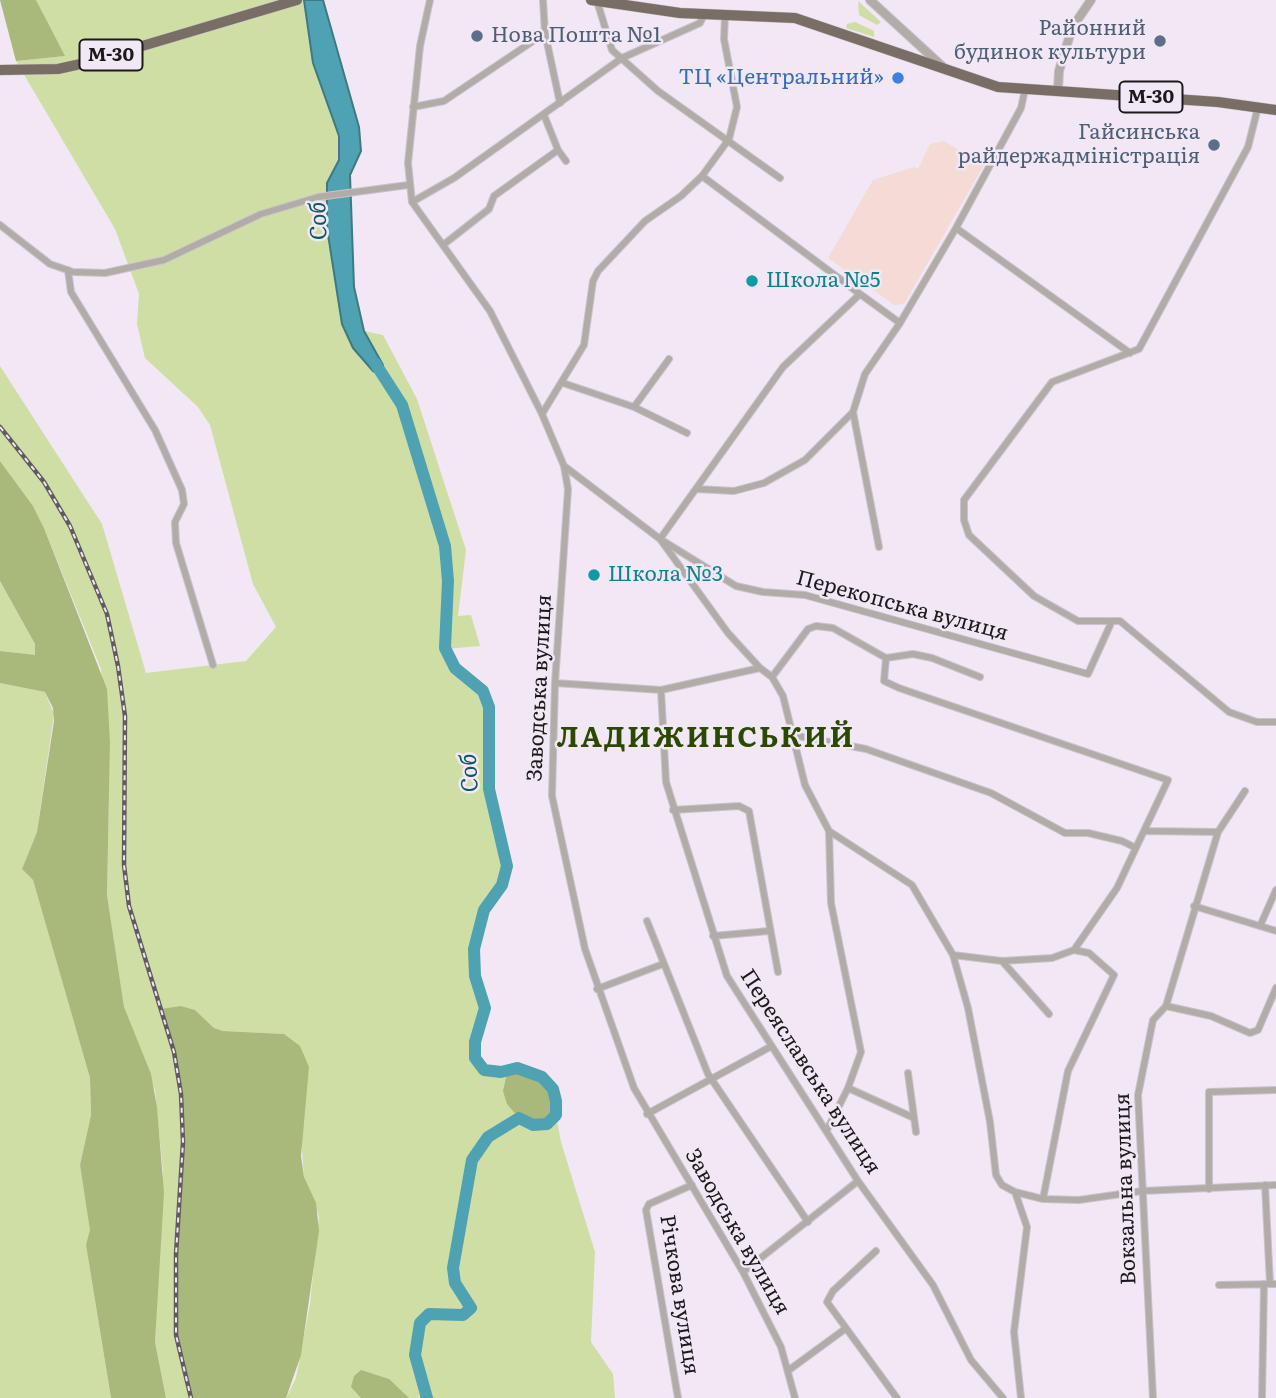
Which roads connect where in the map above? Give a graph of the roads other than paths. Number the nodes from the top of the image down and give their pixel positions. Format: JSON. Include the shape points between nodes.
{"nodes":[{"id":1,"x":297,"y":0,"type":"edge"},
{"id":2,"x":429,"y":0,"type":"edge"},
{"id":3,"x":543,"y":0,"type":"edge"},
{"id":4,"x":870,"y":0,"type":"edge"},
{"id":5,"x":1091,"y":0,"type":"edge"},
{"id":6,"x":594,"y":1,"type":"edge"},
{"id":7,"x":704,"y":15,"type":"junction"},
{"id":8,"x":724,"y":16,"type":"junction"},
{"id":9,"x":545,"y":33,"type":"junction"},
{"id":10,"x":911,"y":39,"type":"junction"},
{"id":11,"x":909,"y":54,"type":"junction"},
{"id":12,"x":622,"y":58,"type":"junction"},
{"id":13,"x":946,"y":69,"type":"junction"},
{"id":14,"x":0,"y":70,"type":"edge"},
{"id":15,"x":1025,"y":90,"type":"junction"},
{"id":16,"x":1058,"y":90,"type":"junction"},
{"id":17,"x":560,"y":103,"type":"junction"},
{"id":18,"x":413,"y":107,"type":"junction"},
{"id":19,"x":1258,"y":107,"type":"junction"},
{"id":20,"x":1276,"y":110,"type":"edge"},
{"id":21,"x":544,"y":115,"type":"junction"},
{"id":22,"x":729,"y":139,"type":"junction"},
{"id":23,"x":558,"y":150,"type":"junction"},
{"id":24,"x":566,"y":161,"type":"dead end"},
{"id":25,"x":702,"y":176,"type":"junction"},
{"id":26,"x":780,"y":178,"type":"dead end"},
{"id":27,"x":408,"y":185,"type":"junction"},
{"id":28,"x":412,"y":202,"type":"junction"},
{"id":29,"x":0,"y":225,"type":"edge"},
{"id":30,"x":956,"y":228,"type":"junction"},
{"id":31,"x":443,"y":245,"type":"junction"},
{"id":32,"x":68,"y":270,"type":"junction"},
{"id":33,"x":860,"y":294,"type":"junction"},
{"id":34,"x":900,"y":323,"type":"junction"},
{"id":35,"x":1130,"y":353,"type":"junction"},
{"id":36,"x":669,"y":359,"type":"dead end"},
{"id":37,"x":563,"y":383,"type":"junction"},
{"id":38,"x":634,"y":407,"type":"junction"},
{"id":39,"x":853,"y":412,"type":"junction"},
{"id":40,"x":542,"y":414,"type":"junction"},
{"id":41,"x":687,"y":433,"type":"dead end"},
{"id":42,"x":564,"y":466,"type":"junction"},
{"id":43,"x":697,"y":489,"type":"junction"},
{"id":44,"x":660,"y":539,"type":"junction"},
{"id":45,"x":879,"y":547,"type":"dead end"},
{"id":46,"x":1112,"y":621,"type":"junction"},
{"id":47,"x":886,"y":658,"type":"junction"},
{"id":48,"x":213,"y":665,"type":"dead end"},
{"id":49,"x":760,"y":668,"type":"junction"},
{"id":50,"x":772,"y":677,"type":"junction"},
{"id":51,"x":980,"y":677,"type":"dead end"},
{"id":52,"x":555,"y":683,"type":"junction"},
{"id":53,"x":662,"y":690,"type":"junction"},
{"id":54,"x":1276,"y":722,"type":"edge"},
{"id":55,"x":793,"y":735,"type":"junction"},
{"id":56,"x":1245,"y":791,"type":"dead end"},
{"id":57,"x":673,"y":810,"type":"junction"},
{"id":58,"x":829,"y":831,"type":"junction"},
{"id":59,"x":1146,"y":831,"type":"junction"},
{"id":60,"x":1218,"y":832,"type":"junction"},
{"id":61,"x":1134,"y":847,"type":"junction"},
{"id":62,"x":1276,"y":890,"type":"edge"},
{"id":63,"x":1194,"y":906,"type":"junction"},
{"id":64,"x":647,"y":921,"type":"dead end"},
{"id":65,"x":1260,"y":926,"type":"junction"},
{"id":66,"x":769,"y":931,"type":"junction"},
{"id":67,"x":1276,"y":931,"type":"edge"},
{"id":68,"x":713,"y":936,"type":"junction"},
{"id":69,"x":1074,"y":950,"type":"junction"},
{"id":70,"x":953,"y":956,"type":"junction"},
{"id":71,"x":1002,"y":961,"type":"junction"},
{"id":72,"x":663,"y":964,"type":"junction"},
{"id":73,"x":778,"y":972,"type":"dead end"},
{"id":74,"x":597,"y":989,"type":"junction"},
{"id":75,"x":1276,"y":989,"type":"edge"},
{"id":76,"x":1166,"y":1006,"type":"junction"},
{"id":77,"x":1049,"y":1014,"type":"dead end"},
{"id":78,"x":770,"y":1047,"type":"junction"},
{"id":79,"x":908,"y":1073,"type":"dead end"},
{"id":80,"x":712,"y":1081,"type":"junction"},
{"id":81,"x":848,"y":1088,"type":"junction"},
{"id":82,"x":1276,"y":1090,"type":"edge"},
{"id":83,"x":647,"y":1114,"type":"junction"},
{"id":84,"x":912,"y":1117,"type":"junction"},
{"id":85,"x":827,"y":1130,"type":"junction"},
{"id":86,"x":916,"y":1132,"type":"dead end"},
{"id":87,"x":858,"y":1181,"type":"junction"},
{"id":88,"x":692,"y":1185,"type":"junction"},
{"id":89,"x":1265,"y":1185,"type":"junction"},
{"id":90,"x":1276,"y":1185,"type":"edge"},
{"id":91,"x":1209,"y":1189,"type":"junction"},
{"id":92,"x":1142,"y":1191,"type":"junction"},
{"id":93,"x":1015,"y":1192,"type":"junction"},
{"id":94,"x":1043,"y":1199,"type":"junction"},
{"id":95,"x":808,"y":1222,"type":"junction"},
{"id":96,"x":876,"y":1251,"type":"dead end"},
{"id":97,"x":743,"y":1272,"type":"junction"},
{"id":98,"x":1270,"y":1284,"type":"edge"},
{"id":99,"x":1219,"y":1285,"type":"dead end"},
{"id":100,"x":845,"y":1329,"type":"junction"},
{"id":101,"x":789,"y":1370,"type":"junction"},
{"id":102,"x":678,"y":1398,"type":"edge"},
{"id":103,"x":795,"y":1398,"type":"edge"},
{"id":104,"x":897,"y":1398,"type":"edge"},
{"id":105,"x":1003,"y":1398,"type":"edge"},
{"id":106,"x":1021,"y":1398,"type":"edge"},
{"id":107,"x":1153,"y":1398,"type":"edge"},
{"id":108,"x":1262,"y":1398,"type":"edge"}],
"edges":[{"from":1,"to":14,"type":"highway","number":"М-30","via":[[85,63],[58,69]]},
{"from":2,"to":18,"type":"street","name":"Заводська вулиця"},
{"from":3,"to":9,"type":"street"},
{"from":4,"to":10,"type":"street"},
{"from":5,"to":16,"type":"street","via":[[1072,27]]},
{"from":6,"to":7,"type":"highway","number":"М-30"},
{"from":6,"to":12,"type":"street","via":[[612,50]]},
{"from":7,"to":8,"type":"highway","number":"М-30"},
{"from":7,"to":12,"type":"street","via":[[699,23]]},
{"from":8,"to":11,"type":"highway","number":"М-30","via":[[795,18]]},
{"from":8,"to":22,"type":"street","via":[[737,107]]},
{"from":9,"to":17,"type":"street"},
{"from":9,"to":18,"type":"street","via":[[444,101]]},
{"from":10,"to":11,"type":"street"},
{"from":10,"to":13,"type":"street"},
{"from":11,"to":13,"type":"highway","number":"М-30"},
{"from":12,"to":17,"type":"street"},
{"from":12,"to":22,"type":"street","via":[[658,91]]},
{"from":13,"to":15,"type":"highway","number":"М-30","via":[[998,87]]},
{"from":15,"to":16,"type":"highway","number":"М-30"},
{"from":15,"to":30,"type":"street","via":[[1021,108]]},
{"from":16,"to":19,"type":"highway","number":"М-30"},
{"from":17,"to":21,"type":"street"},
{"from":18,"to":27,"type":"street","name":"Заводська вулиця"},
{"from":19,"to":20,"type":"highway","number":"М-30"},
{"from":19,"to":35,"type":"street","via":[[1248,147],[1207,227],[1139,349]]},
{"from":21,"to":23,"type":"street"},
{"from":21,"to":28,"type":"street"},
{"from":22,"to":25,"type":"street"},
{"from":22,"to":26,"type":"street"},
{"from":23,"to":24,"type":"street"},
{"from":23,"to":31,"type":"street","via":[[494,195],[489,209]]},
{"from":25,"to":33,"type":"street"},
{"from":25,"to":37,"type":"street","via":[[645,221],[598,271],[583,345]]},
{"from":27,"to":28,"type":"street","name":"Заводська вулиця"},
{"from":27,"to":32,"type":"street","via":[[318,197],[261,214],[145,267],[105,273]]},
{"from":28,"to":31,"type":"street","name":"Заводська вулиця"},
{"from":29,"to":32,"type":"street","via":[[35,255]]},
{"from":30,"to":34,"type":"street"},
{"from":30,"to":35,"type":"street"},
{"from":31,"to":40,"type":"street","name":"Заводська вулиця","via":[[490,311]]},
{"from":32,"to":48,"type":"street","via":[[71,292],[155,430],[182,491],[176,543]]},
{"from":33,"to":34,"type":"street"},
{"from":33,"to":43,"type":"street","via":[[783,367]]},
{"from":34,"to":39,"type":"street","via":[[865,374]]},
{"from":35,"to":46,"type":"street","via":[[1052,382],[964,500],[969,535],[1034,596],[1078,621]]},
{"from":36,"to":38,"type":"street"},
{"from":37,"to":38,"type":"street"},
{"from":37,"to":40,"type":"street"},
{"from":38,"to":41,"type":"street"},
{"from":39,"to":43,"type":"street","via":[[806,460],[764,483],[734,491]]},
{"from":39,"to":45,"type":"street"},
{"from":40,"to":42,"type":"street","name":"Заводська вулиця"},
{"from":42,"to":44,"type":"street"},
{"from":42,"to":52,"type":"street","name":"Заводська вулиця","via":[[569,509]]},
{"from":43,"to":44,"type":"street"},
{"from":44,"to":46,"type":"street","name":"Перекопська вулиця","via":[[736,586],[805,595],[1088,674]]},
{"from":44,"to":49,"type":"street"},
{"from":46,"to":54,"type":"street","via":[[1120,621],[1230,712],[1257,722]]},
{"from":47,"to":50,"type":"street","via":[[833,628],[816,626],[808,629]]},
{"from":47,"to":51,"type":"street","via":[[913,654]]},
{"from":47,"to":59,"type":"street","via":[[884,681],[899,688],[1168,780]]},
{"from":49,"to":50,"type":"street"},
{"from":49,"to":53,"type":"street"},
{"from":50,"to":55,"type":"street","via":[[783,696]]},
{"from":52,"to":53,"type":"street"},
{"from":52,"to":74,"type":"street","name":"Заводська вулиця","via":[[553,806]]},
{"from":53,"to":57,"type":"street","name":"Переяславська вулиця","via":[[666,782]]},
{"from":55,"to":58,"type":"street","via":[[805,785]]},
{"from":55,"to":61,"type":"street","via":[[866,749],[991,793],[1065,833],[1088,833]]},
{"from":56,"to":60,"type":"street","name":"Вокзальна вулиця"},
{"from":57,"to":66,"type":"street","via":[[739,806],[750,811]]},
{"from":57,"to":68,"type":"street","name":"Переяславська вулиця"},
{"from":58,"to":70,"type":"street","via":[[912,885]]},
{"from":58,"to":81,"type":"street","via":[[831,903],[861,1044]]},
{"from":59,"to":60,"type":"street"},
{"from":59,"to":61,"type":"street"},
{"from":60,"to":63,"type":"street","name":"Вокзальна вулиця"},
{"from":61,"to":69,"type":"street","via":[[1117,888]]},
{"from":62,"to":65,"type":"street"},
{"from":63,"to":65,"type":"street"},
{"from":63,"to":76,"type":"street","name":"Вокзальна вулиця"},
{"from":64,"to":72,"type":"street"},
{"from":65,"to":67,"type":"street"},
{"from":66,"to":68,"type":"street"},
{"from":66,"to":73,"type":"street"},
{"from":68,"to":78,"type":"street","name":"Переяславська вулиця","via":[[727,976]]},
{"from":69,"to":71,"type":"street","via":[[1052,958]]},
{"from":69,"to":94,"type":"street","via":[[1089,953],[1114,975],[1068,1071]]},
{"from":70,"to":71,"type":"street"},
{"from":70,"to":93,"type":"street","via":[[968,1008],[996,1175]]},
{"from":71,"to":77,"type":"street"},
{"from":72,"to":74,"type":"street"},
{"from":72,"to":80,"type":"street"},
{"from":74,"to":83,"type":"street","name":"Заводська вулиця"},
{"from":75,"to":76,"type":"street","via":[[1258,1030],[1250,1033],[1211,1016]]},
{"from":76,"to":92,"type":"street","name":"Вокзальна вулиця","via":[[1153,1020],[1138,1095]]},
{"from":78,"to":80,"type":"street"},
{"from":78,"to":85,"type":"street","name":"Переяславська вулиця"},
{"from":79,"to":84,"type":"street"},
{"from":80,"to":83,"type":"street"},
{"from":80,"to":95,"type":"street"},
{"from":81,"to":84,"type":"street"},
{"from":81,"to":85,"type":"street"},
{"from":82,"to":91,"type":"street","via":[[1209,1092]]},
{"from":83,"to":88,"type":"street","name":"Заводська вулиця"},
{"from":84,"to":86,"type":"street"},
{"from":85,"to":87,"type":"street","name":"Переяславська вулиця"},
{"from":87,"to":95,"type":"street"},
{"from":87,"to":105,"type":"street","name":"Переяславська вулиця","via":[[926,1274],[971,1360]]},
{"from":88,"to":97,"type":"street","name":"Заводська вулиця"},
{"from":88,"to":102,"type":"street","name":"Річкова вулиця","via":[[649,1204],[646,1210]]},
{"from":89,"to":90,"type":"street"},
{"from":89,"to":91,"type":"street"},
{"from":89,"to":98,"type":"street"},
{"from":91,"to":92,"type":"street"},
{"from":92,"to":94,"type":"street","via":[[1079,1200]]},
{"from":92,"to":107,"type":"street","name":"Вокзальна вулиця"},
{"from":93,"to":94,"type":"street"},
{"from":93,"to":106,"type":"street","via":[[1027,1233],[1014,1332]]},
{"from":95,"to":97,"type":"street"},
{"from":96,"to":100,"type":"street","via":[[827,1302]]},
{"from":97,"to":101,"type":"street","name":"Заводська вулиця"},
{"from":98,"to":99,"type":"street"},
{"from":98,"to":108,"type":"street"},
{"from":100,"to":101,"type":"street"},
{"from":100,"to":104,"type":"street"},
{"from":101,"to":103,"type":"street","name":"Заводська вулиця"}]}
